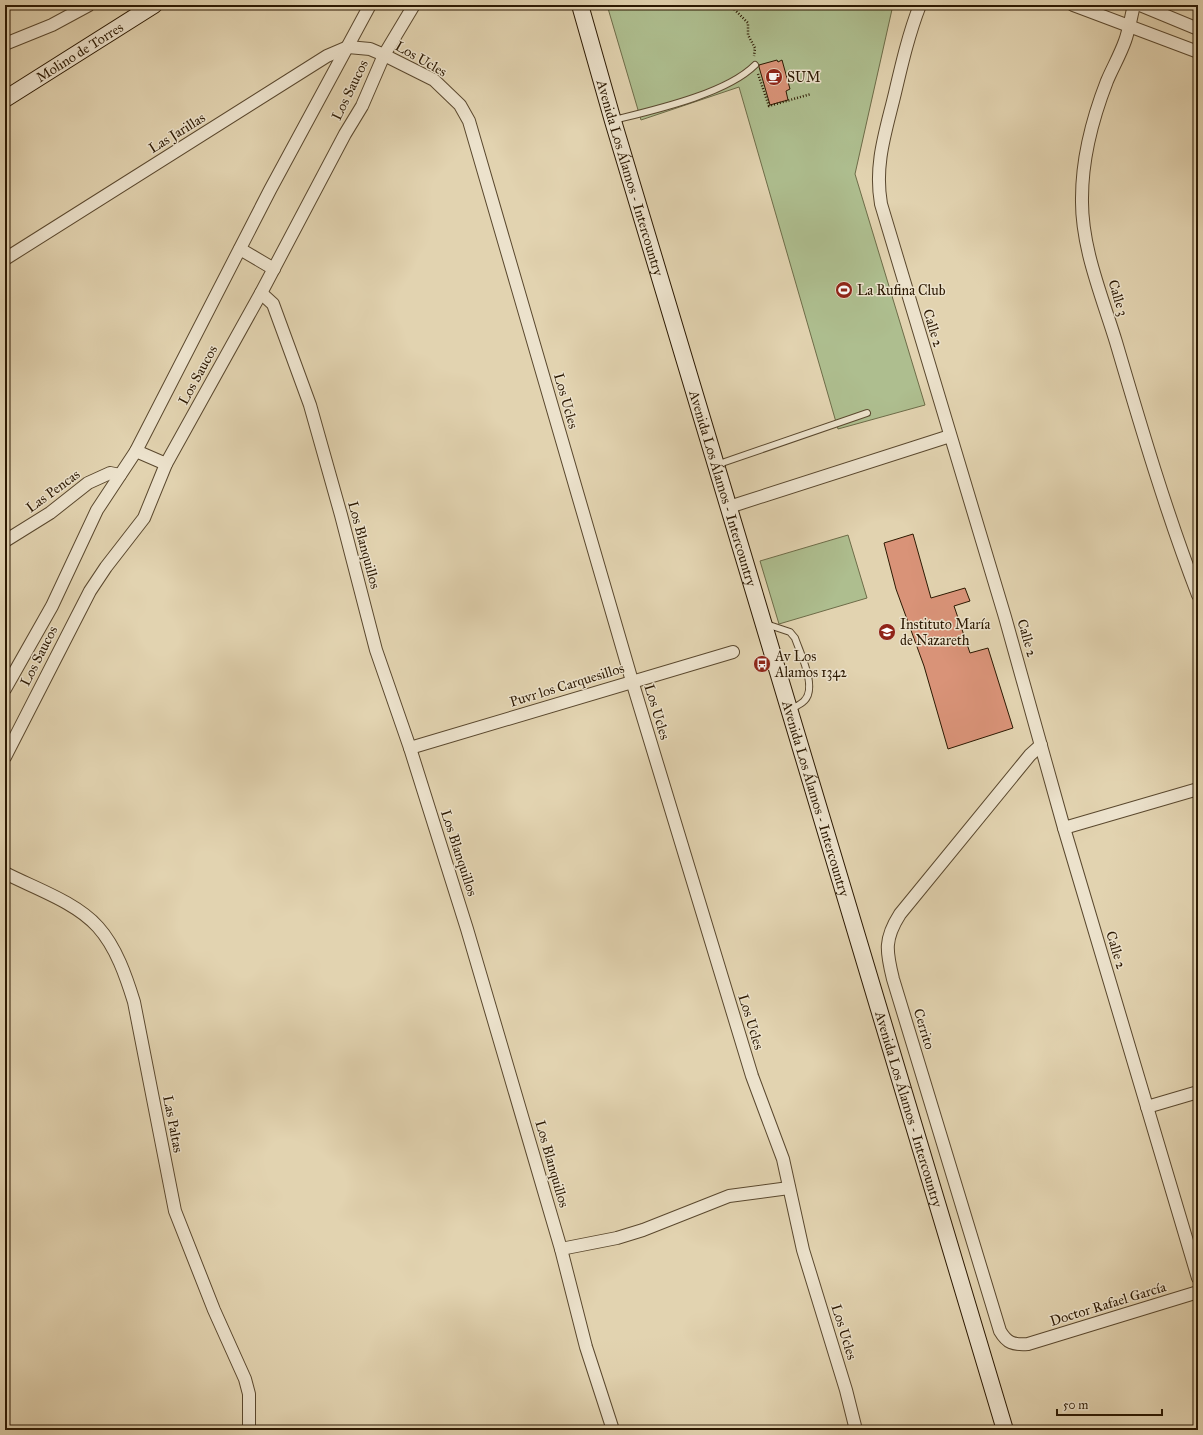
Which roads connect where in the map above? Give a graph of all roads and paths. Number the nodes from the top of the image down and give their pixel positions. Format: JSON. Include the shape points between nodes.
{"nodes":[{"id":1,"x":89,"y":5,"type":"edge"},
{"id":2,"x":154,"y":5,"type":"edge"},
{"id":3,"x":370,"y":5,"type":"edge"},
{"id":4,"x":414,"y":5,"type":"edge"},
{"id":5,"x":580,"y":5,"type":"edge"},
{"id":6,"x":920,"y":5,"type":"edge"},
{"id":7,"x":1073,"y":5,"type":"edge"},
{"id":8,"x":1134,"y":5,"type":"edge"},
{"id":9,"x":1140,"y":5,"type":"edge"},
{"id":10,"x":1128,"y":25,"type":"junction"},
{"id":11,"x":1198,"y":28,"type":"edge"},
{"id":12,"x":5,"y":44,"type":"edge"},
{"id":13,"x":348,"y":47,"type":"junction"},
{"id":14,"x":370,"y":49,"type":"joint"},
{"id":15,"x":1198,"y":52,"type":"edge"},
{"id":16,"x":384,"y":55,"type":"junction"},
{"id":17,"x":755,"y":65,"type":"dead end"},
{"id":18,"x":5,"y":99,"type":"edge"},
{"id":19,"x":613,"y":121,"type":"junction"},
{"id":20,"x":240,"y":249,"type":"junction"},
{"id":21,"x":5,"y":259,"type":"edge"},
{"id":22,"x":274,"y":268,"type":"junction"},
{"id":23,"x":261,"y":293,"type":"junction"},
{"id":24,"x":867,"y":413,"type":"dead end"},
{"id":25,"x":950,"y":436,"type":"junction"},
{"id":26,"x":136,"y":451,"type":"junction"},
{"id":27,"x":166,"y":464,"type":"junction"},
{"id":28,"x":716,"y":465,"type":"junction"},
{"id":29,"x":120,"y":475,"type":"junction"},
{"id":30,"x":729,"y":507,"type":"junction"},
{"id":31,"x":5,"y":541,"type":"edge"},
{"id":32,"x":1198,"y":595,"type":"edge"},
{"id":33,"x":765,"y":624,"type":"junction"},
{"id":34,"x":733,"y":652,"type":"dead end"},
{"id":35,"x":632,"y":681,"type":"junction"},
{"id":36,"x":5,"y":689,"type":"edge"},
{"id":37,"x":790,"y":710,"type":"junction"},
{"id":38,"x":1041,"y":745,"type":"junction"},
{"id":39,"x":410,"y":748,"type":"junction"},
{"id":40,"x":5,"y":757,"type":"edge"},
{"id":41,"x":1198,"y":789,"type":"edge"},
{"id":42,"x":1064,"y":828,"type":"junction"},
{"id":43,"x":5,"y":873,"type":"edge"},
{"id":44,"x":1198,"y":1092,"type":"edge"},
{"id":45,"x":1147,"y":1107,"type":"junction"},
{"id":46,"x":789,"y":1188,"type":"junction"},
{"id":47,"x":561,"y":1249,"type":"junction"},
{"id":48,"x":1198,"y":1278,"type":"edge"},
{"id":49,"x":1198,"y":1292,"type":"edge"},
{"id":50,"x":1028,"y":1344,"type":"joint"},
{"id":51,"x":249,"y":1430,"type":"edge"},
{"id":52,"x":613,"y":1430,"type":"edge"},
{"id":53,"x":856,"y":1430,"type":"edge"},
{"id":54,"x":1005,"y":1430,"type":"edge"}],
"edges":[{"from":1,"to":12,"type":"street","via":[[52,25]]},
{"from":2,"to":18,"type":"main road","name":"Molino de Torres"},
{"from":3,"to":13,"type":"street","name":"Los Saucos"},
{"from":4,"to":16,"type":"street","name":"Los Saucos"},
{"from":5,"to":19,"type":"main road","name":"Avenida Los Álamos - Intercountry"},
{"from":6,"to":25,"type":"street","name":"Calle 2","via":[[907,44],[880,154],[878,189],[886,224]]},
{"from":7,"to":10,"type":"street"},
{"from":8,"to":10,"type":"street","name":"Calle 3"},
{"from":9,"to":11,"type":"street"},
{"from":10,"to":15,"type":"street"},
{"from":10,"to":32,"type":"street","name":"Calle 3","via":[[1126,39],[1108,79],[1092,127],[1082,198],[1086,241],[1129,387],[1180,548]]},
{"from":13,"to":14,"type":"street","name":"Las Jarillas"},
{"from":13,"to":20,"type":"street","name":"Los Saucos"},
{"from":13,"to":21,"type":"street","name":"Las Jarillas","via":[[327,56]]},
{"from":14,"to":16,"type":"street","name":"Los Ucles"},
{"from":16,"to":22,"type":"street","name":"Los Saucos","via":[[362,106]]},
{"from":16,"to":35,"type":"street","name":"Los Ucles","via":[[434,80],[460,105],[469,121]]},
{"from":17,"to":19,"type":"lane","via":[[746,73],[713,91]]},
{"from":19,"to":28,"type":"main road","name":"Avenida Los Álamos - Intercountry"},
{"from":20,"to":22,"type":"street"},
{"from":20,"to":26,"type":"street","name":"Los Saucos"},
{"from":22,"to":23,"type":"street","name":"Los Saucos"},
{"from":23,"to":27,"type":"street","name":"Los Saucos"},
{"from":23,"to":39,"type":"street","name":"Los Blanquillos","via":[[273,304],[310,405],[376,650]]},
{"from":24,"to":28,"type":"lane"},
{"from":25,"to":30,"type":"street"},
{"from":25,"to":38,"type":"street","name":"Calle 2"},
{"from":26,"to":27,"type":"street"},
{"from":26,"to":29,"type":"street","name":"Los Saucos"},
{"from":27,"to":40,"type":"street","name":"Los Saucos","via":[[144,518],[90,591]]},
{"from":28,"to":30,"type":"main road","name":"Avenida Los Álamos - Intercountry"},
{"from":29,"to":31,"type":"street","name":"Las Pencas","via":[[110,473],[88,483],[50,513]]},
{"from":29,"to":36,"type":"street","name":"Los Saucos","via":[[97,510],[52,606]]},
{"from":30,"to":33,"type":"main road","name":"Avenida Los Álamos - Intercountry"},
{"from":33,"to":37,"type":"main road","name":"Avenida Los Álamos - Intercountry"},
{"from":33,"to":37,"type":"lane","via":[[790,632],[795,638],[810,684],[809,694],[804,701]]},
{"from":34,"to":35,"type":"street","name":"Puvr los Carquesillos"},
{"from":35,"to":39,"type":"street","name":"Puvr los Carquesillos"},
{"from":35,"to":46,"type":"street","name":"Los Ucles","via":[[752,1076],[778,1143]]},
{"from":37,"to":54,"type":"main road","name":"Avenida Los Álamos - Intercountry"},
{"from":38,"to":42,"type":"street","name":"Calle 2"},
{"from":38,"to":50,"type":"street","name":"Cerrito","via":[[1030,755],[900,914],[888,937],[887,950],[893,979],[1000,1330],[1011,1344]]},
{"from":39,"to":47,"type":"street","name":"Los Blanquillos","via":[[467,929]]},
{"from":41,"to":42,"type":"street"},
{"from":42,"to":45,"type":"street","name":"Calle 2"},
{"from":43,"to":51,"type":"street","name":"Las Paltas","via":[[67,903],[98,926],[125,974],[134,1002],[176,1212],[214,1310],[246,1379],[249,1394]]},
{"from":44,"to":45,"type":"street"},
{"from":45,"to":48,"type":"street","name":"Calle 2"},
{"from":46,"to":47,"type":"street","via":[[729,1196],[623,1236]]},
{"from":46,"to":53,"type":"street","name":"Los Ucles","via":[[803,1250]]},
{"from":47,"to":52,"type":"street","name":"Los Blanquillos","via":[[586,1347]]},
{"from":49,"to":50,"type":"street","name":"Doctor Rafael García"}]}
